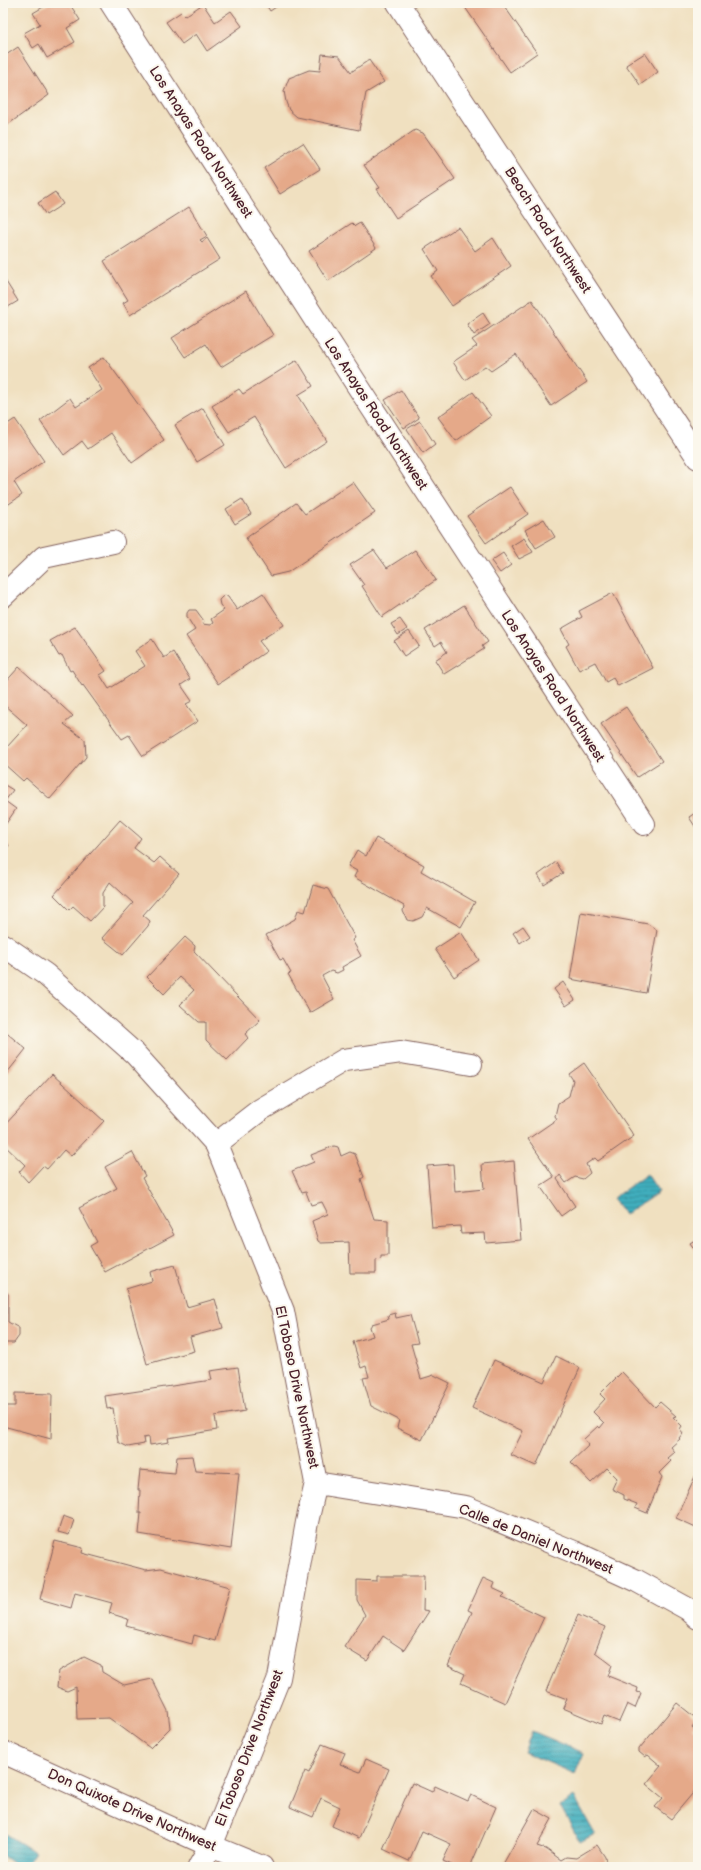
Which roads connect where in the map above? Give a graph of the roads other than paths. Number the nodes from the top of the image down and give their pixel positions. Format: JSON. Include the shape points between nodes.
{"nodes":[{"id":1,"x":111,"y":3,"type":"edge"},
{"id":2,"x":398,"y":3,"type":"edge"},
{"id":3,"x":698,"y":458,"type":"edge"},
{"id":4,"x":113,"y":542,"type":"dead end"},
{"id":5,"x":3,"y":596,"type":"edge"},
{"id":6,"x":644,"y":824,"type":"dead end"},
{"id":7,"x":3,"y":945,"type":"edge"},
{"id":8,"x":471,"y":1064,"type":"dead end"},
{"id":9,"x":216,"y":1144,"type":"junction"},
{"id":10,"x":316,"y":1483,"type":"junction"},
{"id":11,"x":698,"y":1618,"type":"edge"},
{"id":12,"x":3,"y":1752,"type":"edge"},
{"id":13,"x":211,"y":1846,"type":"junction"},
{"id":14,"x":199,"y":1867,"type":"edge"},
{"id":15,"x":262,"y":1867,"type":"edge"}],
"edges":[{"from":1,"to":6,"type":"street","name":"Los Anayas Road Northwest","via":[[365,398]]},
{"from":2,"to":3,"type":"street","name":"Beach Road Northwest"},
{"from":4,"to":5,"type":"street","via":[[44,557]]},
{"from":7,"to":9,"type":"street","name":"El Toboso Drive Northwest","via":[[45,974],[135,1054]]},
{"from":8,"to":9,"type":"street","via":[[401,1052],[344,1060],[260,1110]]},
{"from":9,"to":10,"type":"street","name":"El Toboso Drive Northwest","via":[[284,1311]]},
{"from":10,"to":11,"type":"street","name":"Calle de Daniel Northwest","via":[[466,1507],[637,1581],[688,1609]]},
{"from":10,"to":13,"type":"street","name":"El Toboso Drive Northwest","via":[[278,1678]]},
{"from":12,"to":13,"type":"street","name":"Don Quixote Drive Northwest"},
{"from":13,"to":14,"type":"street","name":"El Toboso Drive Northwest"},
{"from":13,"to":15,"type":"street","name":"Don Quixote Drive Northwest"}]}
